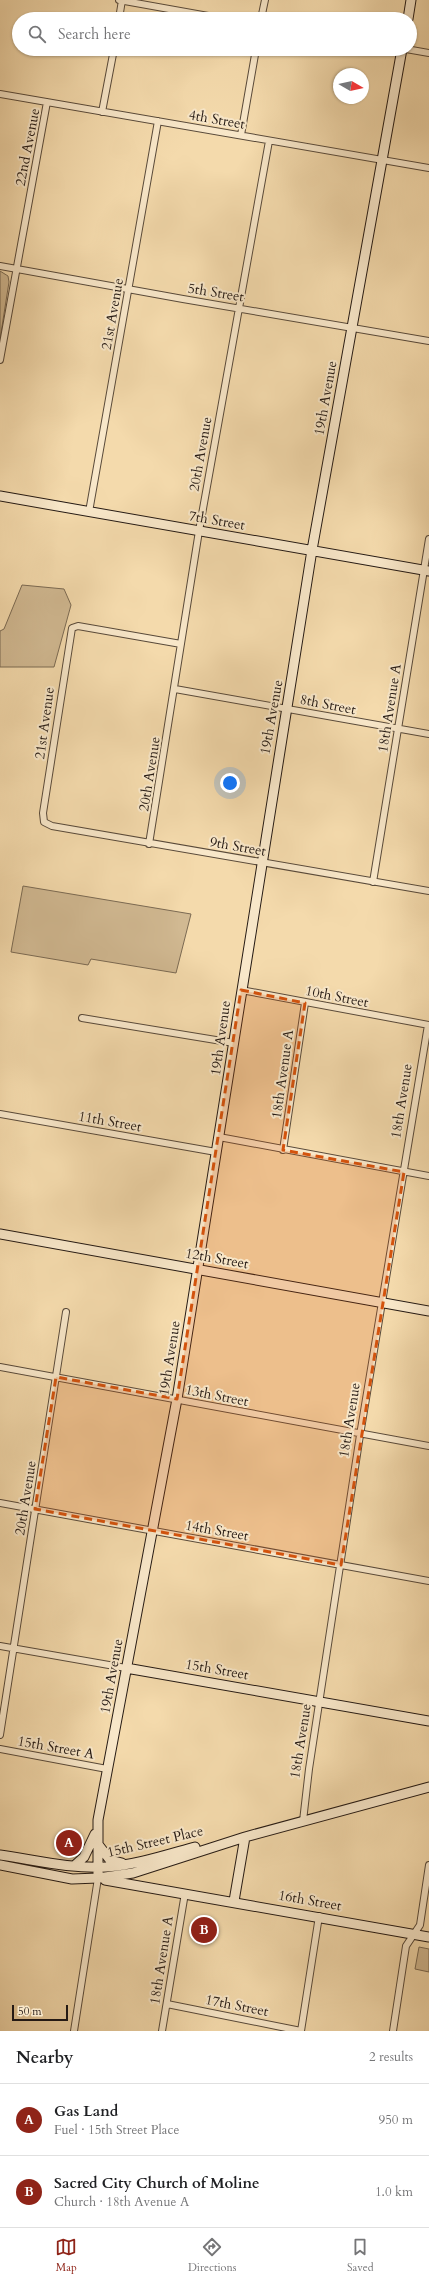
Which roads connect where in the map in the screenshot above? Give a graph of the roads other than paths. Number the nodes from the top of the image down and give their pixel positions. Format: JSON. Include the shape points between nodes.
{"nodes":[{"id":1,"x":121,"y":0,"type":"edge"},
{"id":2,"x":265,"y":0,"type":"edge"},
{"id":3,"x":411,"y":0,"type":"edge"},
{"id":4,"x":120,"y":12,"type":"edge"},
{"id":5,"x":187,"y":12,"type":"edge"},
{"id":6,"x":262,"y":12,"type":"edge"},
{"id":7,"x":409,"y":12,"type":"edge"},
{"id":8,"x":417,"y":51,"type":"edge"},
{"id":9,"x":429,"y":53,"type":"edge"},
{"id":10,"x":113,"y":56,"type":"edge"},
{"id":11,"x":255,"y":56,"type":"edge"},
{"id":12,"x":401,"y":56,"type":"edge"},
{"id":13,"x":0,"y":94,"type":"edge"},
{"id":14,"x":47,"y":102,"type":"junction"},
{"id":15,"x":102,"y":112,"type":"junction"},
{"id":16,"x":158,"y":121,"type":"junction"},
{"id":17,"x":241,"y":135,"type":"junction"},
{"id":18,"x":269,"y":141,"type":"junction"},
{"id":19,"x":382,"y":160,"type":"junction"},
{"id":20,"x":429,"y":168,"type":"edge"},
{"id":21,"x":0,"y":266,"type":"edge"},
{"id":22,"x":16,"y":268,"type":"junction"},
{"id":23,"x":128,"y":289,"type":"junction"},
{"id":24,"x":239,"y":308,"type":"junction"},
{"id":25,"x":352,"y":327,"type":"junction"},
{"id":26,"x":429,"y":340,"type":"edge"},
{"id":27,"x":0,"y":360,"type":"edge"},
{"id":28,"x":0,"y":496,"type":"edge"},
{"id":29,"x":89,"y":512,"type":"junction"},
{"id":30,"x":199,"y":531,"type":"junction"},
{"id":31,"x":429,"y":539,"type":"edge"},
{"id":32,"x":312,"y":550,"type":"junction"},
{"id":33,"x":426,"y":570,"type":"edge"},
{"id":34,"x":181,"y":644,"type":"junction"},
{"id":35,"x":175,"y":689,"type":"junction"},
{"id":36,"x":287,"y":708,"type":"junction"},
{"id":37,"x":398,"y":728,"type":"junction"},
{"id":38,"x":429,"y":734,"type":"edge"},
{"id":39,"x":44,"y":822,"type":"joint"},
{"id":40,"x":150,"y":844,"type":"junction"},
{"id":41,"x":262,"y":863,"type":"junction"},
{"id":42,"x":373,"y":882,"type":"junction"},
{"id":43,"x":429,"y":891,"type":"edge"},
{"id":44,"x":241,"y":990,"type":"junction"},
{"id":45,"x":305,"y":1003,"type":"junction"},
{"id":46,"x":82,"y":1018,"type":"dead end"},
{"id":47,"x":428,"y":1025,"type":"edge"},
{"id":48,"x":234,"y":1043,"type":"junction"},
{"id":49,"x":0,"y":1114,"type":"edge"},
{"id":50,"x":218,"y":1137,"type":"junction"},
{"id":51,"x":283,"y":1150,"type":"junction"},
{"id":52,"x":216,"y":1152,"type":"junction"},
{"id":53,"x":404,"y":1172,"type":"junction"},
{"id":54,"x":429,"y":1176,"type":"edge"},
{"id":55,"x":0,"y":1234,"type":"edge"},
{"id":56,"x":197,"y":1268,"type":"junction"},
{"id":57,"x":383,"y":1302,"type":"junction"},
{"id":58,"x":429,"y":1311,"type":"edge"},
{"id":59,"x":66,"y":1312,"type":"dead end"},
{"id":60,"x":0,"y":1367,"type":"edge"},
{"id":61,"x":56,"y":1377,"type":"junction"},
{"id":62,"x":177,"y":1399,"type":"junction"},
{"id":63,"x":360,"y":1434,"type":"junction"},
{"id":64,"x":429,"y":1446,"type":"edge"},
{"id":65,"x":0,"y":1503,"type":"edge"},
{"id":66,"x":35,"y":1509,"type":"junction"},
{"id":67,"x":153,"y":1531,"type":"junction"},
{"id":68,"x":341,"y":1565,"type":"junction"},
{"id":69,"x":429,"y":1580,"type":"edge"},
{"id":70,"x":0,"y":1646,"type":"edge"},
{"id":71,"x":13,"y":1648,"type":"junction"},
{"id":72,"x":126,"y":1668,"type":"junction"},
{"id":73,"x":320,"y":1702,"type":"junction"},
{"id":74,"x":429,"y":1721,"type":"edge"},
{"id":75,"x":0,"y":1735,"type":"edge"},
{"id":76,"x":0,"y":1749,"type":"edge"},
{"id":77,"x":107,"y":1769,"type":"junction"},
{"id":78,"x":429,"y":1787,"type":"edge"},
{"id":79,"x":303,"y":1821,"type":"junction"},
{"id":80,"x":97,"y":1829,"type":"junction"},
{"id":81,"x":245,"y":1837,"type":"junction"},
{"id":82,"x":97,"y":1843,"type":"junction"},
{"id":83,"x":0,"y":1855,"type":"edge"},
{"id":84,"x":128,"y":1864,"type":"junction"},
{"id":85,"x":0,"y":1865,"type":"edge"},
{"id":86,"x":429,"y":1865,"type":"edge"},
{"id":87,"x":74,"y":1866,"type":"junction"},
{"id":88,"x":98,"y":1867,"type":"junction"},
{"id":89,"x":98,"y":1878,"type":"junction"},
{"id":90,"x":185,"y":1893,"type":"junction"},
{"id":91,"x":234,"y":1901,"type":"junction"},
{"id":92,"x":319,"y":1916,"type":"junction"},
{"id":93,"x":413,"y":1934,"type":"junction"},
{"id":94,"x":429,"y":1937,"type":"edge"},
{"id":95,"x":167,"y":2004,"type":"junction"},
{"id":96,"x":74,"y":2031,"type":"edge"},
{"id":97,"x":162,"y":2031,"type":"edge"},
{"id":98,"x":301,"y":2031,"type":"edge"},
{"id":99,"x":393,"y":2031,"type":"edge"}],
"edges":[{"from":1,"to":4,"type":"street"},
{"from":1,"to":5,"type":"street"},
{"from":2,"to":6,"type":"street"},
{"from":3,"to":7,"type":"street"},
{"from":8,"to":9,"type":"street"},
{"from":10,"to":15,"type":"street"},
{"from":11,"to":17,"type":"street"},
{"from":12,"to":19,"type":"street","name":"19th Avenue"},
{"from":13,"to":14,"type":"street","name":"4th Street"},
{"from":14,"to":15,"type":"street","name":"4th Street"},
{"from":14,"to":22,"type":"street","name":"22nd Avenue"},
{"from":15,"to":16,"type":"street","name":"4th Street"},
{"from":16,"to":17,"type":"street","name":"4th Street"},
{"from":16,"to":23,"type":"street","name":"21st Avenue"},
{"from":17,"to":18,"type":"street","name":"4th Street"},
{"from":18,"to":19,"type":"street","name":"4th Street"},
{"from":18,"to":24,"type":"street","name":"20th Avenue"},
{"from":19,"to":20,"type":"street","name":"4th Street"},
{"from":19,"to":25,"type":"street","name":"19th Avenue"},
{"from":21,"to":22,"type":"street","name":"5th Street"},
{"from":22,"to":23,"type":"street","name":"5th Street"},
{"from":22,"to":27,"type":"street","name":"22nd Avenue"},
{"from":23,"to":24,"type":"street","name":"5th Street"},
{"from":23,"to":29,"type":"street","name":"21st Avenue"},
{"from":24,"to":25,"type":"street","name":"5th Street"},
{"from":24,"to":30,"type":"street","name":"20th Avenue"},
{"from":25,"to":26,"type":"street","name":"5th Street"},
{"from":25,"to":32,"type":"street","name":"19th Avenue"},
{"from":28,"to":29,"type":"street","name":"7th Street"},
{"from":29,"to":30,"type":"street","name":"7th Street"},
{"from":30,"to":32,"type":"street","name":"7th Street"},
{"from":30,"to":34,"type":"street","name":"20th Avenue"},
{"from":31,"to":33,"type":"street","name":"18th Avenue A"},
{"from":32,"to":33,"type":"street","name":"7th Street"},
{"from":32,"to":36,"type":"street","name":"19th Avenue"},
{"from":33,"to":37,"type":"street","name":"18th Avenue A"},
{"from":34,"to":35,"type":"street","name":"20th Avenue"},
{"from":34,"to":39,"type":"street","name":"21st Avenue","via":[[78,626],[72,628],[43,813]]},
{"from":35,"to":36,"type":"street","name":"8th Street"},
{"from":35,"to":40,"type":"street","name":"20th Avenue"},
{"from":36,"to":37,"type":"street","name":"8th Street"},
{"from":36,"to":41,"type":"street","name":"19th Avenue"},
{"from":37,"to":38,"type":"street","name":"8th Street"},
{"from":37,"to":42,"type":"street","name":"18th Avenue A"},
{"from":39,"to":40,"type":"street","name":"9th Street","via":[[52,826]]},
{"from":40,"to":41,"type":"street","name":"9th Street"},
{"from":41,"to":42,"type":"street","name":"9th Street"},
{"from":41,"to":44,"type":"street","name":"19th Avenue"},
{"from":42,"to":43,"type":"street","name":"9th Street"},
{"from":44,"to":45,"type":"street","name":"10th Street"},
{"from":44,"to":48,"type":"street","name":"19th Avenue"},
{"from":45,"to":47,"type":"street","name":"10th Street"},
{"from":45,"to":51,"type":"street","name":"18th Avenue A"},
{"from":46,"to":48,"type":"street"},
{"from":47,"to":53,"type":"street","name":"18th Avenue"},
{"from":48,"to":50,"type":"street","name":"19th Avenue"},
{"from":49,"to":52,"type":"street","name":"11th Street"},
{"from":50,"to":51,"type":"street"},
{"from":50,"to":52,"type":"street","name":"19th Avenue"},
{"from":51,"to":53,"type":"street"},
{"from":52,"to":56,"type":"street","name":"19th Avenue"},
{"from":53,"to":54,"type":"street"},
{"from":53,"to":57,"type":"street","name":"18th Avenue"},
{"from":55,"to":56,"type":"street","name":"12th Street"},
{"from":56,"to":57,"type":"street","name":"12th Street"},
{"from":56,"to":62,"type":"street","name":"19th Avenue"},
{"from":57,"to":58,"type":"street","name":"12th Street"},
{"from":57,"to":63,"type":"street","name":"18th Avenue"},
{"from":59,"to":61,"type":"street","name":"20th Avenue"},
{"from":60,"to":61,"type":"street","name":"13th Street"},
{"from":61,"to":62,"type":"street","name":"13th Street"},
{"from":61,"to":66,"type":"street","name":"20th Avenue"},
{"from":62,"to":63,"type":"street","name":"13th Street"},
{"from":62,"to":67,"type":"street","name":"19th Avenue"},
{"from":63,"to":64,"type":"street","name":"13th Street"},
{"from":63,"to":68,"type":"street","name":"18th Avenue"},
{"from":65,"to":66,"type":"street","name":"14th Street"},
{"from":66,"to":67,"type":"street","name":"14th Street"},
{"from":66,"to":71,"type":"street","name":"20th Avenue"},
{"from":67,"to":68,"type":"street","name":"14th Street"},
{"from":67,"to":72,"type":"street","name":"19th Avenue"},
{"from":68,"to":69,"type":"street","name":"14th Street"},
{"from":68,"to":73,"type":"street","name":"18th Avenue"},
{"from":70,"to":71,"type":"street","name":"15th Street"},
{"from":71,"to":72,"type":"street","name":"15th Street"},
{"from":71,"to":75,"type":"street","name":"20th Avenue"},
{"from":72,"to":73,"type":"street","name":"15th Street"},
{"from":72,"to":77,"type":"street","name":"19th Avenue"},
{"from":73,"to":74,"type":"street","name":"15th Street"},
{"from":73,"to":79,"type":"street","name":"18th Avenue"},
{"from":76,"to":77,"type":"street","name":"15th Street A"},
{"from":77,"to":80,"type":"street","name":"19th Avenue"},
{"from":78,"to":79,"type":"street","name":"15th Street Place"},
{"from":79,"to":81,"type":"street","name":"15th Street Place"},
{"from":80,"to":82,"type":"street","name":"19th Avenue"},
{"from":80,"to":87,"type":"street","via":[[84,1857]]},
{"from":81,"to":84,"type":"street","name":"15th Street Place","via":[[231,1837]]},
{"from":81,"to":89,"type":"street","name":"15th Street Place","via":[[152,1868]]},
{"from":81,"to":91,"type":"street"},
{"from":82,"to":84,"type":"street","via":[[110,1860]]},
{"from":82,"to":88,"type":"street","name":"19th Avenue"},
{"from":83,"to":87,"type":"street","name":"15th Street Place"},
{"from":84,"to":88,"type":"street","name":"15th Street Place"},
{"from":85,"to":89,"type":"street","via":[[59,1878]]},
{"from":86,"to":93,"type":"street","via":[[420,1925]]},
{"from":87,"to":88,"type":"street","name":"15th Street Place"},
{"from":88,"to":89,"type":"street","name":"19th Avenue"},
{"from":89,"to":90,"type":"street","name":"16th Street"},
{"from":89,"to":96,"type":"street","name":"19th Avenue"},
{"from":90,"to":91,"type":"street","name":"16th Street"},
{"from":90,"to":95,"type":"street","name":"18th Avenue A"},
{"from":91,"to":92,"type":"street","name":"16th Street"},
{"from":92,"to":93,"type":"street","name":"16th Street"},
{"from":92,"to":98,"type":"street"},
{"from":93,"to":94,"type":"street","name":"16th Street"},
{"from":93,"to":99,"type":"street","via":[[406,1946]]},
{"from":95,"to":97,"type":"street","name":"18th Avenue A"},
{"from":95,"to":98,"type":"street","name":"17th Street"}]}
